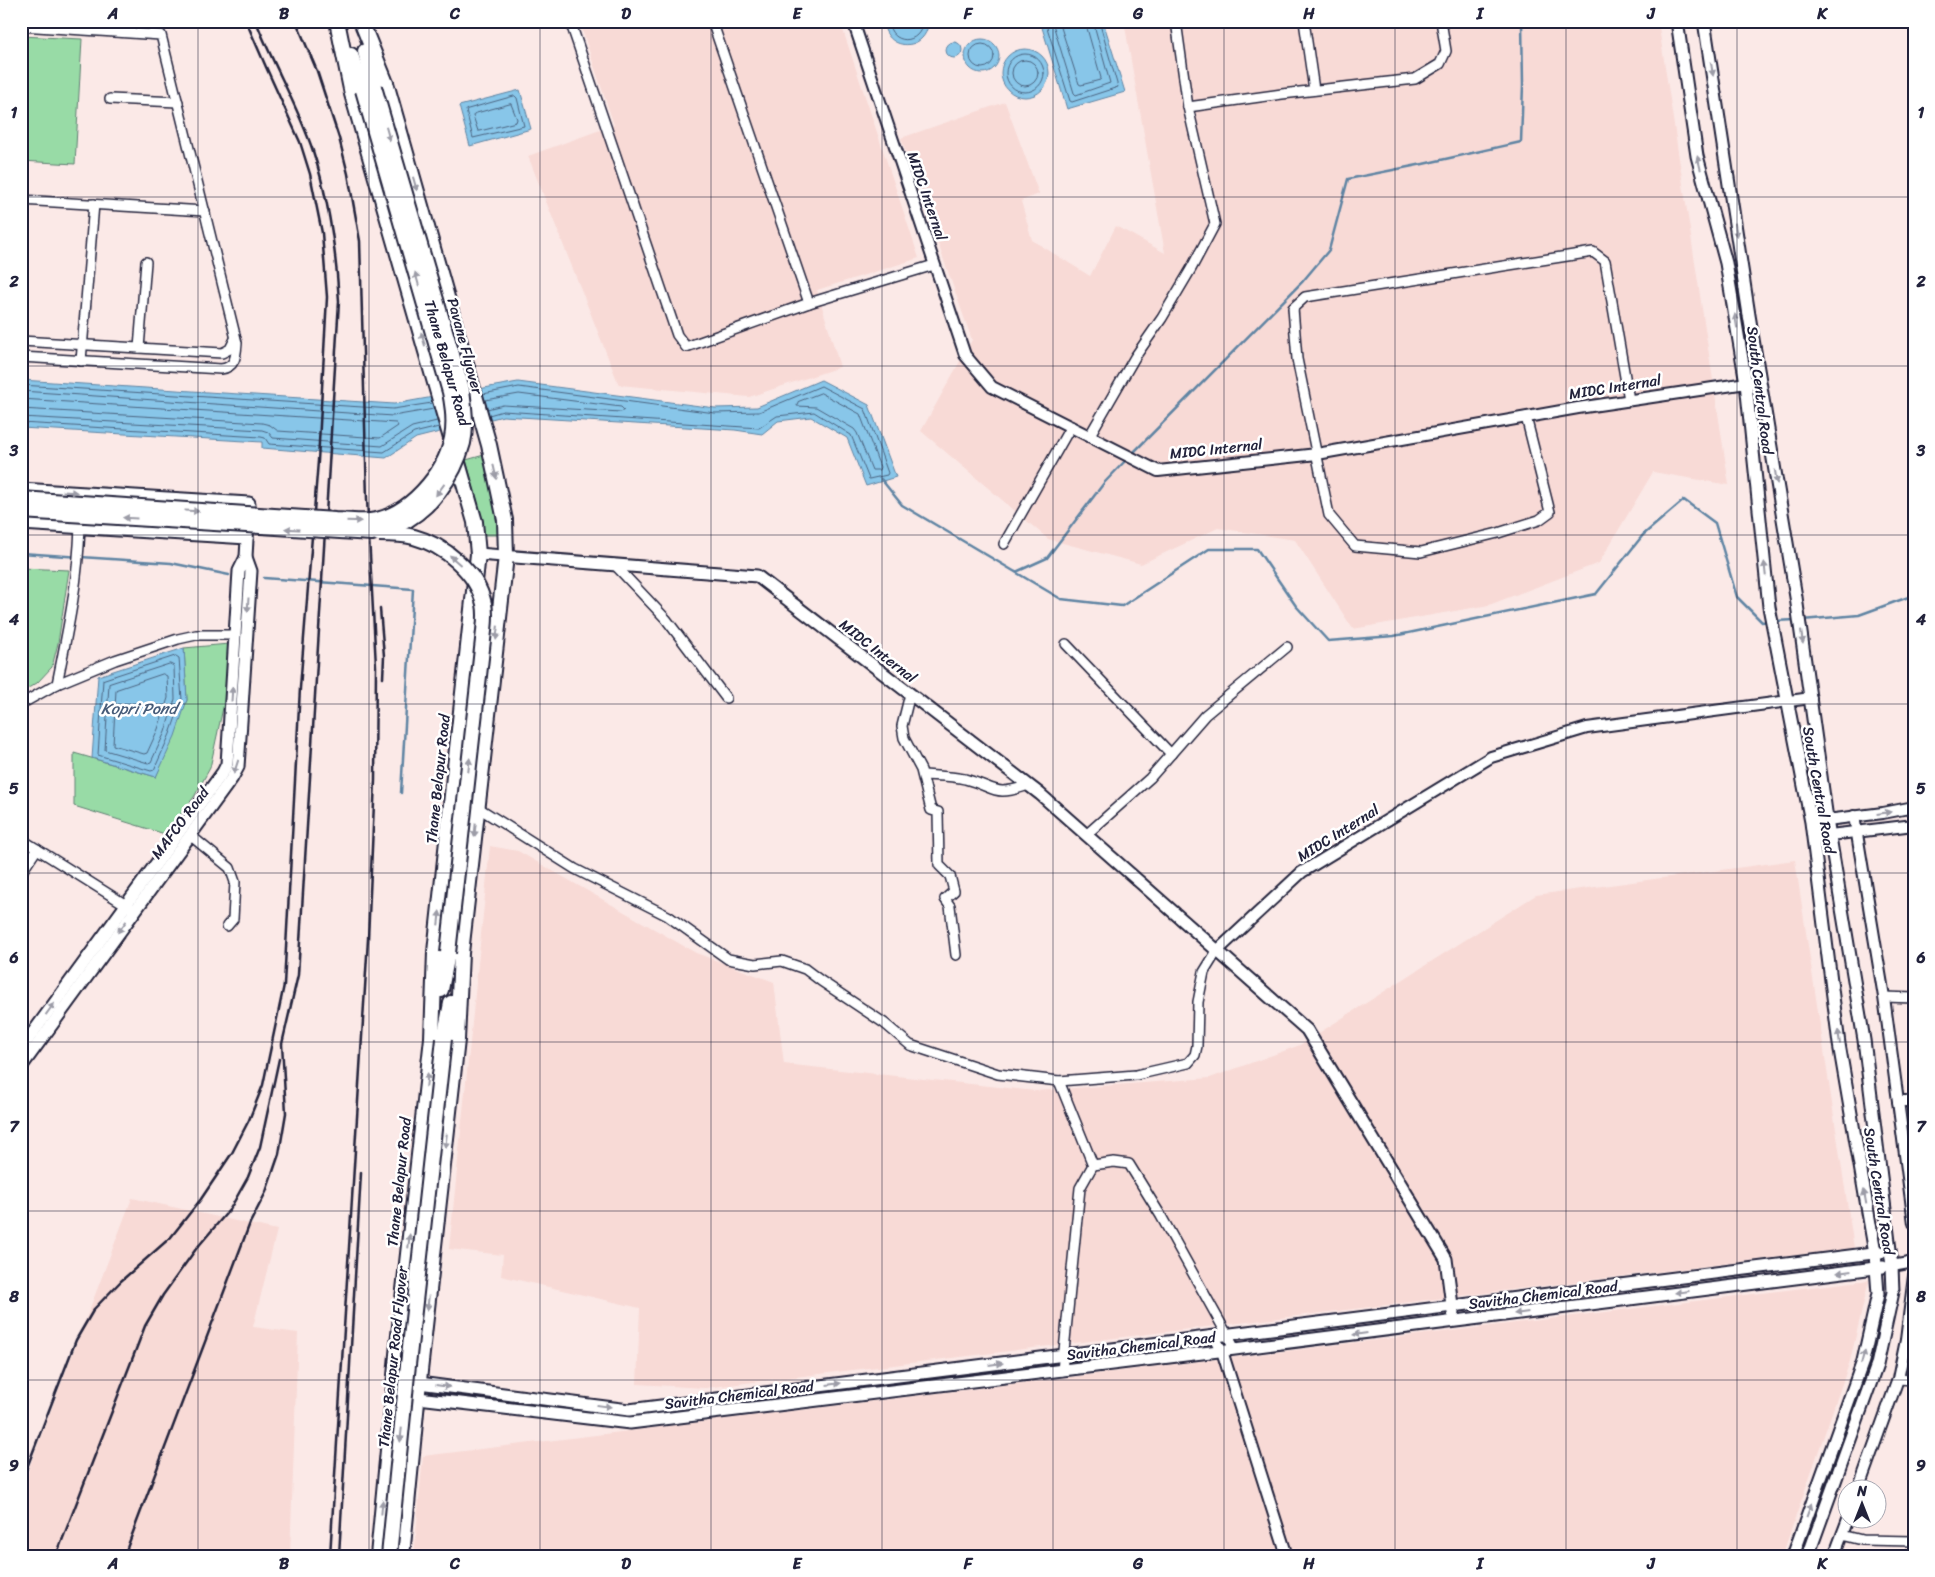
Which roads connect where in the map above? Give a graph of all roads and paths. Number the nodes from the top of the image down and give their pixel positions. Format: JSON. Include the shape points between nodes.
{"nodes":[{"id":1,"x":339,"y":21,"type":"edge"},
{"id":2,"x":357,"y":21,"type":"edge"},
{"id":3,"x":361,"y":21,"type":"edge"},
{"id":4,"x":570,"y":21,"type":"edge"},
{"id":5,"x":712,"y":21,"type":"edge"},
{"id":6,"x":853,"y":21,"type":"edge"},
{"id":7,"x":1176,"y":21,"type":"edge"},
{"id":8,"x":1304,"y":21,"type":"edge"},
{"id":9,"x":1442,"y":21,"type":"edge"},
{"id":10,"x":1677,"y":21,"type":"edge"},
{"id":11,"x":1704,"y":21,"type":"edge"},
{"id":12,"x":27,"y":25,"type":"edge"},
{"id":13,"x":369,"y":89,"type":"junction"},
{"id":14,"x":1314,"y":90,"type":"junction"},
{"id":15,"x":110,"y":99,"type":"dead end"},
{"id":16,"x":178,"y":102,"type":"junction"},
{"id":17,"x":1188,"y":107,"type":"junction"},
{"id":18,"x":21,"y":200,"type":"edge"},
{"id":19,"x":94,"y":204,"type":"junction"},
{"id":20,"x":205,"y":211,"type":"junction"},
{"id":21,"x":146,"y":262,"type":"dead end"},
{"id":22,"x":934,"y":265,"type":"junction"},
{"id":23,"x":808,"y":303,"type":"junction"},
{"id":24,"x":236,"y":336,"type":"junction"},
{"id":25,"x":21,"y":341,"type":"edge"},
{"id":26,"x":82,"y":345,"type":"junction"},
{"id":27,"x":140,"y":348,"type":"junction"},
{"id":28,"x":21,"y":357,"type":"edge"},
{"id":29,"x":81,"y":361,"type":"junction"},
{"id":30,"x":1760,"y":381,"type":"junction"},
{"id":31,"x":1746,"y":382,"type":"junction"},
{"id":32,"x":1629,"y":400,"type":"junction"},
{"id":33,"x":1526,"y":417,"type":"junction"},
{"id":34,"x":1071,"y":426,"type":"junction"},
{"id":35,"x":1090,"y":435,"type":"junction"},
{"id":36,"x":1317,"y":454,"type":"junction"},
{"id":37,"x":21,"y":489,"type":"edge"},
{"id":38,"x":21,"y":500,"type":"edge"},
{"id":39,"x":21,"y":511,"type":"edge"},
{"id":40,"x":21,"y":524,"type":"edge"},
{"id":41,"x":80,"y":527,"type":"junction"},
{"id":42,"x":372,"y":533,"type":"junction"},
{"id":43,"x":247,"y":538,"type":"junction"},
{"id":44,"x":1004,"y":544,"type":"dead end"},
{"id":45,"x":478,"y":554,"type":"junction"},
{"id":46,"x":506,"y":556,"type":"junction"},
{"id":47,"x":246,"y":557,"type":"junction"},
{"id":48,"x":614,"y":564,"type":"junction"},
{"id":49,"x":235,"y":635,"type":"junction"},
{"id":50,"x":1066,"y":644,"type":"dead end"},
{"id":51,"x":1287,"y":647,"type":"dead end"},
{"id":52,"x":57,"y":684,"type":"junction"},
{"id":53,"x":910,"y":694,"type":"junction"},
{"id":54,"x":726,"y":698,"type":"dead end"},
{"id":55,"x":1811,"y":698,"type":"junction"},
{"id":56,"x":1788,"y":701,"type":"junction"},
{"id":57,"x":21,"y":704,"type":"edge"},
{"id":58,"x":1171,"y":754,"type":"junction"},
{"id":59,"x":922,"y":776,"type":"junction"},
{"id":60,"x":1028,"y":785,"type":"junction"},
{"id":61,"x":477,"y":807,"type":"junction"},
{"id":62,"x":1914,"y":808,"type":"edge"},
{"id":63,"x":1854,"y":816,"type":"junction"},
{"id":64,"x":1827,"y":819,"type":"junction"},
{"id":65,"x":1811,"y":822,"type":"junction"},
{"id":66,"x":1914,"y":826,"type":"edge"},
{"id":67,"x":1856,"y":832,"type":"junction"},
{"id":68,"x":1086,"y":834,"type":"junction"},
{"id":69,"x":190,"y":835,"type":"junction"},
{"id":70,"x":1830,"y":835,"type":"junction"},
{"id":71,"x":1813,"y":837,"type":"junction"},
{"id":72,"x":21,"y":839,"type":"edge"},
{"id":73,"x":37,"y":849,"type":"junction"},
{"id":74,"x":21,"y":874,"type":"edge"},
{"id":75,"x":130,"y":907,"type":"junction"},
{"id":76,"x":227,"y":926,"type":"dead end"},
{"id":77,"x":1217,"y":950,"type":"junction"},
{"id":78,"x":455,"y":953,"type":"junction"},
{"id":79,"x":956,"y":955,"type":"dead end"},
{"id":80,"x":1884,"y":997,"type":"junction"},
{"id":81,"x":1914,"y":998,"type":"edge"},
{"id":82,"x":438,"y":1038,"type":"junction"},
{"id":83,"x":21,"y":1049,"type":"edge"},
{"id":84,"x":21,"y":1067,"type":"edge"},
{"id":85,"x":1059,"y":1081,"type":"junction"},
{"id":86,"x":1914,"y":1101,"type":"edge"},
{"id":87,"x":1898,"y":1102,"type":"junction"},
{"id":88,"x":1093,"y":1165,"type":"junction"},
{"id":89,"x":1914,"y":1223,"type":"edge"},
{"id":90,"x":1890,"y":1251,"type":"junction"},
{"id":91,"x":1875,"y":1252,"type":"junction"},
{"id":92,"x":1914,"y":1262,"type":"edge"},
{"id":93,"x":1892,"y":1266,"type":"junction"},
{"id":94,"x":1876,"y":1268,"type":"junction"},
{"id":95,"x":1914,"y":1276,"type":"edge"},
{"id":96,"x":1452,"y":1306,"type":"junction"},
{"id":97,"x":1454,"y":1322,"type":"junction"},
{"id":98,"x":1227,"y":1335,"type":"junction"},
{"id":99,"x":1214,"y":1336,"type":"junction"},
{"id":100,"x":1234,"y":1349,"type":"junction"},
{"id":101,"x":1222,"y":1351,"type":"junction"},
{"id":102,"x":1062,"y":1356,"type":"junction"},
{"id":103,"x":1062,"y":1371,"type":"junction"},
{"id":104,"x":394,"y":1379,"type":"junction"},
{"id":105,"x":1898,"y":1379,"type":"junction"},
{"id":106,"x":1914,"y":1380,"type":"edge"},
{"id":107,"x":419,"y":1383,"type":"junction"},
{"id":108,"x":393,"y":1395,"type":"junction"},
{"id":109,"x":418,"y":1398,"type":"junction"},
{"id":110,"x":1862,"y":1480,"type":"edge"},
{"id":111,"x":1844,"y":1530,"type":"edge"},
{"id":112,"x":1842,"y":1534,"type":"junction"},
{"id":113,"x":1914,"y":1541,"type":"edge"},
{"id":114,"x":378,"y":1556,"type":"edge"},
{"id":115,"x":390,"y":1556,"type":"edge"},
{"id":116,"x":402,"y":1556,"type":"edge"},
{"id":117,"x":1287,"y":1556,"type":"edge"},
{"id":118,"x":1793,"y":1556,"type":"edge"},
{"id":119,"x":1808,"y":1556,"type":"edge"},
{"id":120,"x":1834,"y":1556,"type":"edge"}],
"edges":[{"from":1,"to":13,"type":"main road","name":"Pavane Flyover"},
{"from":45,"to":1,"type":"main road","name":"Thane Belapur Road","one_way":true,"via":[[475,522],[352,94]]},
{"from":2,"to":13,"type":"main road","name":"Pavane Flyover"},
{"from":3,"to":46,"type":"main road","name":"Thane Belapur Road","one_way":true,"via":[[386,84],[470,377],[497,477],[505,520]]},
{"from":4,"to":23,"type":"street","via":[[677,335],[686,347]]},
{"from":5,"to":23,"type":"street"},
{"from":6,"to":22,"type":"street","name":"MIDC Internal"},
{"from":7,"to":17,"type":"street"},
{"from":8,"to":14,"type":"street"},
{"from":9,"to":14,"type":"street","via":[[1446,51],[1440,64],[1415,79]]},
{"from":31,"to":10,"type":"main road","name":"South Central Road","one_way":true,"via":[[1726,263],[1697,156]]},
{"from":11,"to":30,"type":"main road","name":"South Central Road","one_way":true},
{"from":12,"to":16,"type":"street","via":[[162,35]]},
{"from":38,"to":13,"type":"main road","name":"Pavane Flyover","one_way":true,"bridge":true,"via":[[371,521],[393,513],[413,501],[426,488],[438,472],[452,439],[451,399]]},
{"from":13,"to":42,"type":"main road","name":"Pavane Flyover","one_way":true,"bridge":true,"via":[[462,390],[465,425],[457,460],[436,496],[398,524]]},
{"from":14,"to":17,"type":"street"},
{"from":15,"to":16,"type":"street"},
{"from":16,"to":20,"type":"street"},
{"from":17,"to":35,"type":"street","via":[[1215,224]]},
{"from":18,"to":19,"type":"street"},
{"from":19,"to":20,"type":"street"},
{"from":19,"to":26,"type":"street"},
{"from":20,"to":24,"type":"street"},
{"from":21,"to":27,"type":"street"},
{"from":22,"to":23,"type":"street"},
{"from":22,"to":34,"type":"street","name":"MIDC Internal","via":[[965,355],[992,387]]},
{"from":24,"to":27,"type":"street","via":[[230,349],[222,353]]},
{"from":24,"to":29,"type":"street","via":[[234,361],[225,369]]},
{"from":25,"to":26,"type":"street"},
{"from":26,"to":27,"type":"street"},
{"from":26,"to":29,"type":"street"},
{"from":28,"to":29,"type":"street"},
{"from":30,"to":31,"type":"street","name":"MIDC Internal"},
{"from":30,"to":55,"type":"main road","name":"South Central Road","one_way":true},
{"from":31,"to":32,"type":"street","name":"MIDC Internal"},
{"from":56,"to":31,"type":"main road","name":"South Central Road","one_way":true,"via":[[1772,621]]},
{"from":32,"to":33,"type":"street","name":"MIDC Internal"},
{"from":32,"to":36,"type":"street","via":[[1605,262],[1593,252],[1305,297],[1293,308],[1293,316],[1297,359]]},
{"from":33,"to":36,"type":"street","name":"MIDC Internal"},
{"from":33,"to":36,"type":"street","via":[[1550,512],[1539,520],[1498,533],[1421,552],[1355,546],[1329,515]]},
{"from":34,"to":35,"type":"street","name":"MIDC Internal"},
{"from":34,"to":44,"type":"street"},
{"from":35,"to":36,"type":"street","name":"MIDC Internal","via":[[1158,471]]},
{"from":37,"to":43,"type":"main road","name":"MAFCO Road","one_way":true,"via":[[249,503]]},
{"from":42,"to":39,"type":"main road","name":"Pavane Flyover","one_way":true,"bridge":true},
{"from":40,"to":41,"type":"main road"},
{"from":41,"to":43,"type":"main road"},
{"from":41,"to":52,"type":"street","via":[[73,606]]},
{"from":78,"to":42,"type":"main road","one_way":true,"bridge":true,"via":[[484,604],[473,579],[447,553],[414,537]]},
{"from":43,"to":47,"type":"main road","name":"MAFCO Road"},
{"from":45,"to":46,"type":"main road","name":"MIDC Internal"},
{"from":82,"to":45,"type":"main road","name":"Thane Belapur Road","one_way":true,"via":[[435,952]]},
{"from":46,"to":48,"type":"main road","name":"MIDC Internal"},
{"from":46,"to":61,"type":"main road","name":"Thane Belapur Road","one_way":true},
{"from":47,"to":49,"type":"main road","name":"MAFCO Road","via":[[239,571]]},
{"from":47,"to":69,"type":"main road","name":"MAFCO Road","one_way":true,"via":[[251,571],[238,767]]},
{"from":48,"to":53,"type":"main road","name":"MIDC Internal","via":[[757,576]]},
{"from":48,"to":54,"type":"street","via":[[666,619]]},
{"from":49,"to":52,"type":"street","via":[[196,635],[178,639]]},
{"from":75,"to":49,"type":"main road","name":"MAFCO Road","one_way":true,"via":[[227,764]]},
{"from":50,"to":58,"type":"street"},
{"from":51,"to":58,"type":"street","via":[[1205,715]]},
{"from":52,"to":57,"type":"street"},
{"from":53,"to":59,"type":"street","via":[[902,726],[904,738]]},
{"from":53,"to":60,"type":"main road","name":"MIDC Internal"},
{"from":55,"to":56,"type":"street","name":"MIDC Internal"},
{"from":55,"to":64,"type":"main road","name":"South Central Road"},
{"from":56,"to":65,"type":"main road","name":"South Central Road"},
{"from":56,"to":77,"type":"street","name":"MIDC Internal","via":[[1587,728],[1491,757],[1302,872]]},
{"from":58,"to":68,"type":"street","via":[[1150,778]]},
{"from":59,"to":60,"type":"street","via":[[948,776],[1002,791]]},
{"from":59,"to":79,"type":"street","via":[[931,810],[938,812],[939,865],[950,876],[954,891],[944,899],[950,906]]},
{"from":60,"to":68,"type":"main road","name":"MIDC Internal"},
{"from":61,"to":78,"type":"main road","name":"Thane Belapur Road","one_way":true},
{"from":61,"to":85,"type":"street","via":[[575,869],[668,916],[728,959],[755,964],[782,961],[805,969],[884,1023],[910,1045],[998,1074]]},
{"from":63,"to":62,"type":"street","one_way":true},
{"from":63,"to":64,"type":"street"},
{"from":63,"to":67,"type":"street"},
{"from":64,"to":65,"type":"street"},
{"from":64,"to":70,"type":"main road","name":"South Central Road"},
{"from":65,"to":71,"type":"main road","name":"South Central Road"},
{"from":66,"to":67,"type":"street"},
{"from":67,"to":70,"type":"street"},
{"from":67,"to":80,"type":"street"},
{"from":68,"to":77,"type":"main road","name":"MIDC Internal"},
{"from":69,"to":75,"type":"main road","name":"MAFCO Road"},
{"from":69,"to":76,"type":"street","via":[[230,868],[235,882],[232,919]]},
{"from":70,"to":71,"type":"street"},
{"from":70,"to":90,"type":"main road","name":"South Central Road","via":[[1864,1040]]},
{"from":91,"to":71,"type":"main road","name":"South Central Road","one_way":true,"via":[[1839,1044]]},
{"from":72,"to":73,"type":"street"},
{"from":73,"to":74,"type":"street"},
{"from":73,"to":75,"type":"street"},
{"from":83,"to":75,"type":"main road","name":"MAFCO Road","one_way":true},
{"from":75,"to":84,"type":"main road","name":"MAFCO Road","one_way":true},
{"from":77,"to":85,"type":"street","via":[[1204,972],[1198,1002],[1197,1046],[1195,1055],[1188,1062],[1136,1075]]},
{"from":77,"to":96,"type":"main road","name":"MIDC Internal","via":[[1307,1030],[1446,1259]]},
{"from":78,"to":82,"type":"main road"},
{"from":78,"to":107,"type":"main road","one_way":true,"via":[[457,1040]]},
{"from":80,"to":81,"type":"street"},
{"from":80,"to":87,"type":"street"},
{"from":104,"to":82,"type":"main road","name":"Thane Belapur Road","one_way":true},
{"from":82,"to":115,"type":"main road","name":"Thane Belapur Road Flyover","one_way":true,"bridge":true},
{"from":85,"to":88,"type":"street"},
{"from":86,"to":87,"type":"street"},
{"from":87,"to":89,"type":"street"},
{"from":88,"to":98,"type":"street","via":[[1129,1164]]},
{"from":88,"to":102,"type":"street","via":[[1080,1188]]},
{"from":90,"to":91,"type":"main road","name":"Savitha Chemical Road"},
{"from":90,"to":93,"type":"main road","name":"South Central Road"},
{"from":91,"to":94,"type":"main road","name":"South Central Road"},
{"from":91,"to":96,"type":"main road","name":"Savitha Chemical Road"},
{"from":92,"to":93,"type":"street"},
{"from":93,"to":94,"type":"main road","name":"Savitha Chemical Road"},
{"from":93,"to":119,"type":"main road","name":"South Central Road","via":[[1893,1292],[1877,1365]]},
{"from":94,"to":97,"type":"main road","name":"Savitha Chemical Road","one_way":true},
{"from":118,"to":94,"type":"main road","name":"South Central Road","one_way":true,"via":[[1863,1361],[1878,1294]]},
{"from":95,"to":105,"type":"street"},
{"from":96,"to":97,"type":"main road","name":"MIDC Internal"},
{"from":96,"to":98,"type":"main road","name":"Savitha Chemical Road"},
{"from":97,"to":100,"type":"main road","name":"Savitha Chemical Road","one_way":true},
{"from":98,"to":99,"type":"main road","name":"Savitha Chemical Road"},
{"from":98,"to":100,"type":"street"},
{"from":99,"to":101,"type":"street"},
{"from":99,"to":102,"type":"main road","name":"Savitha Chemical Road"},
{"from":100,"to":101,"type":"main road","name":"Savitha Chemical Road"},
{"from":101,"to":103,"type":"main road","name":"Savitha Chemical Road"},
{"from":101,"to":117,"type":"street"},
{"from":102,"to":103,"type":"street"},
{"from":107,"to":102,"type":"main road","name":"Savitha Chemical Road","one_way":true,"via":[[629,1410]]},
{"from":103,"to":109,"type":"main road","name":"Savitha Chemical Road","via":[[630,1423]]},
{"from":104,"to":107,"type":"main road","name":"Savitha Chemical Road"},
{"from":104,"to":108,"type":"main road","name":"Thane Belapur Road"},
{"from":105,"to":106,"type":"street"},
{"from":105,"to":110,"type":"street"},
{"from":107,"to":109,"type":"main road"},
{"from":108,"to":109,"type":"main road","name":"Savitha Chemical Road"},
{"from":114,"to":108,"type":"main road","name":"Thane Belapur Road","one_way":true},
{"from":109,"to":116,"type":"main road"},
{"from":111,"to":112,"type":"street"},
{"from":112,"to":113,"type":"street","via":[[1862,1540]]},
{"from":112,"to":120,"type":"street"}]}
